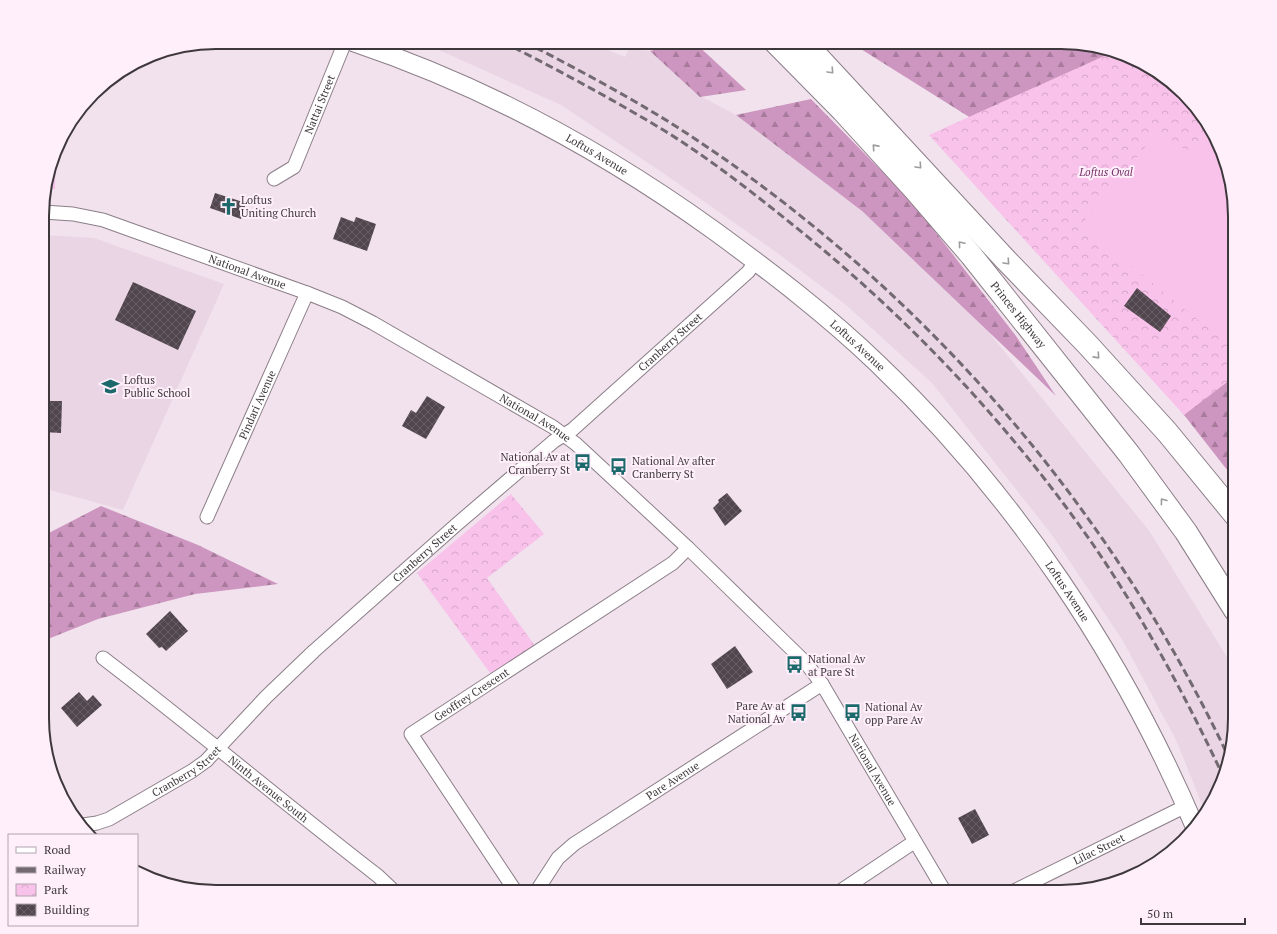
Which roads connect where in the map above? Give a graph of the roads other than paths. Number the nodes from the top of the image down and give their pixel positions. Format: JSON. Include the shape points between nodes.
{"nodes":[{"id":1,"x":342,"y":49,"type":"edge"},
{"id":2,"x":371,"y":49,"type":"edge"},
{"id":3,"x":781,"y":49,"type":"edge"},
{"id":4,"x":810,"y":49,"type":"edge"},
{"id":5,"x":274,"y":179,"type":"dead end"},
{"id":6,"x":49,"y":212,"type":"edge"},
{"id":7,"x":756,"y":261,"type":"junction"},
{"id":8,"x":307,"y":292,"type":"junction"},
{"id":9,"x":564,"y":436,"type":"junction"},
{"id":10,"x":1228,"y":506,"type":"edge"},
{"id":11,"x":207,"y":517,"type":"dead end"},
{"id":12,"x":1186,"y":532,"type":"junction"},
{"id":13,"x":688,"y":548,"type":"junction"},
{"id":14,"x":1228,"y":577,"type":"edge"},
{"id":15,"x":1228,"y":599,"type":"edge"},
{"id":16,"x":103,"y":658,"type":"dead end"},
{"id":17,"x":822,"y":684,"type":"junction"},
{"id":18,"x":217,"y":750,"type":"junction"},
{"id":19,"x":1186,"y":806,"type":"junction"},
{"id":20,"x":1192,"y":821,"type":"edge"},
{"id":21,"x":88,"y":825,"type":"edge"},
{"id":22,"x":914,"y":842,"type":"junction"},
{"id":23,"x":388,"y":885,"type":"edge"},
{"id":24,"x":511,"y":885,"type":"edge"},
{"id":25,"x":541,"y":885,"type":"edge"},
{"id":26,"x":850,"y":885,"type":"edge"},
{"id":27,"x":942,"y":885,"type":"edge"},
{"id":28,"x":1026,"y":885,"type":"edge"}],
"edges":[{"from":1,"to":5,"type":"street","name":"Nattai Street","via":[[298,171]]},
{"from":2,"to":7,"type":"street","name":"Loftus Avenue","via":[[461,84],[529,116],[631,173]]},
{"from":12,"to":3,"type":"highway","name":"Princes Highway","one_way":true,"via":[[1070,378],[970,255],[843,111]]},
{"from":4,"to":10,"type":"highway","one_way":true,"via":[[1088,345],[1167,432]]},
{"from":6,"to":8,"type":"street","name":"National Avenue","via":[[103,220]]},
{"from":7,"to":9,"type":"street","name":"Cranberry Street","via":[[748,272]]},
{"from":7,"to":19,"type":"street","name":"Loftus Avenue","via":[[818,310],[877,363],[922,408],[1015,516],[1068,592],[1115,667],[1155,740]]},
{"from":8,"to":9,"type":"street","name":"National Avenue","via":[[373,323]]},
{"from":8,"to":11,"type":"street","name":"Pindari Avenue"},
{"from":9,"to":13,"type":"street","name":"National Avenue"},
{"from":9,"to":18,"type":"street","name":"Cranberry Street","via":[[554,441],[462,520],[314,651],[266,697]]},
{"from":12,"to":14,"type":"highway"},
{"from":12,"to":15,"type":"highway","name":"Princes Highway"},
{"from":13,"to":17,"type":"street","name":"National Avenue","via":[[806,662]]},
{"from":13,"to":24,"type":"street","name":"Geoffrey Crescent","via":[[673,563],[411,734]]},
{"from":16,"to":18,"type":"street","name":"Ninth Avenue South","via":[[186,722]]},
{"from":17,"to":22,"type":"street","name":"National Avenue"},
{"from":17,"to":25,"type":"street","name":"Pare Avenue","via":[[574,844],[558,858]]},
{"from":18,"to":21,"type":"street","name":"Cranberry Street","via":[[192,771],[123,811]]},
{"from":18,"to":23,"type":"street","name":"Ninth Avenue South"},
{"from":19,"to":20,"type":"street","name":"Loftus Avenue"},
{"from":19,"to":28,"type":"street","name":"Lilac Street"},
{"from":22,"to":26,"type":"street"},
{"from":22,"to":27,"type":"street","name":"National Avenue"}]}
